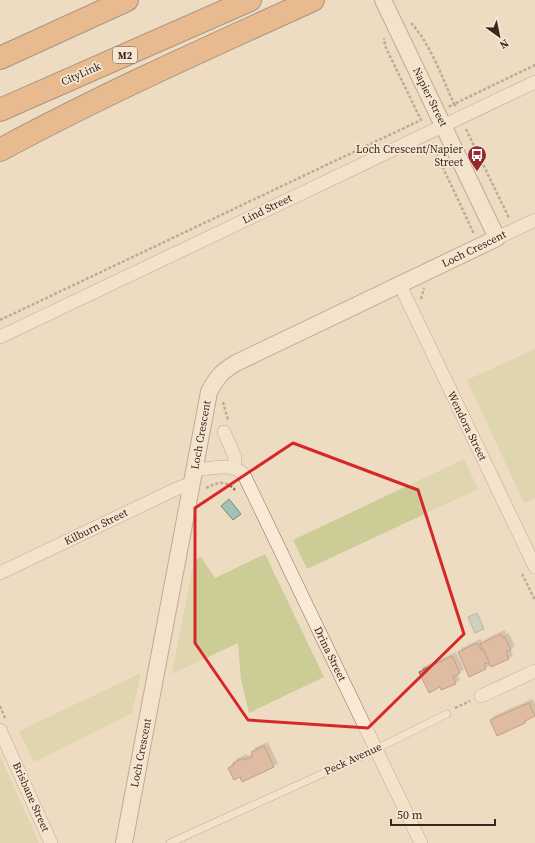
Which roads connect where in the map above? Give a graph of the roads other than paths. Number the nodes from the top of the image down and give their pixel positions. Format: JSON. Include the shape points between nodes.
{"nodes":[{"id":1,"x":127,"y":0,"type":"edge"},
{"id":2,"x":250,"y":0,"type":"edge"},
{"id":3,"x":313,"y":0,"type":"edge"},
{"id":4,"x":383,"y":0,"type":"edge"},
{"id":5,"x":0,"y":58,"type":"edge"},
{"id":6,"x":535,"y":82,"type":"edge"},
{"id":7,"x":0,"y":110,"type":"edge"},
{"id":8,"x":444,"y":125,"type":"junction"},
{"id":9,"x":0,"y":150,"type":"edge"},
{"id":10,"x":535,"y":220,"type":"edge"},
{"id":11,"x":497,"y":238,"type":"junction"},
{"id":12,"x":402,"y":291,"type":"junction"},
{"id":13,"x":0,"y":337,"type":"edge"},
{"id":14,"x":224,"y":432,"type":"dead end"},
{"id":15,"x":234,"y":468,"type":"junction"},
{"id":16,"x":199,"y":474,"type":"junction"},
{"id":17,"x":535,"y":567,"type":"edge"},
{"id":18,"x":0,"y":573,"type":"edge"},
{"id":19,"x":535,"y":670,"type":"edge"},
{"id":20,"x":481,"y":696,"type":"road end"},
{"id":21,"x":447,"y":714,"type":"road end"},
{"id":22,"x":0,"y":730,"type":"edge"},
{"id":23,"x":375,"y":749,"type":"junction"},
{"id":24,"x":51,"y":843,"type":"edge"},
{"id":25,"x":124,"y":843,"type":"edge"},
{"id":26,"x":170,"y":843,"type":"edge"},
{"id":27,"x":421,"y":843,"type":"edge"}],
"edges":[{"from":1,"to":5,"type":"highway"},
{"from":2,"to":7,"type":"highway","name":"CityLink","number":"M2"},
{"from":3,"to":9,"type":"highway","via":[[140,79]]},
{"from":4,"to":8,"type":"street","name":"Napier Street"},
{"from":6,"to":8,"type":"street","name":"Lind Street"},
{"from":8,"to":11,"type":"street","name":"Napier Street"},
{"from":8,"to":13,"type":"street","name":"Lind Street"},
{"from":10,"to":11,"type":"street","name":"Loch Crescent"},
{"from":11,"to":12,"type":"street","name":"Loch Crescent"},
{"from":12,"to":16,"type":"street","name":"Loch Crescent","via":[[223,370],[209,392]]},
{"from":12,"to":17,"type":"street","name":"Wendora Street"},
{"from":14,"to":15,"type":"street","via":[[235,457]]},
{"from":15,"to":16,"type":"street"},
{"from":15,"to":23,"type":"street","name":"Drina Street","via":[[241,472],[248,482]]},
{"from":16,"to":18,"type":"street","name":"Kilburn Street","via":[[184,486]]},
{"from":16,"to":25,"type":"street","name":"Loch Crescent"},
{"from":19,"to":20,"type":"street"},
{"from":21,"to":23,"type":"lane","name":"Peck Avenue"},
{"from":22,"to":24,"type":"street","name":"Brisbane Street"},
{"from":23,"to":26,"type":"lane","name":"Peck Avenue"},
{"from":23,"to":27,"type":"street","name":"Drina Street"}]}
